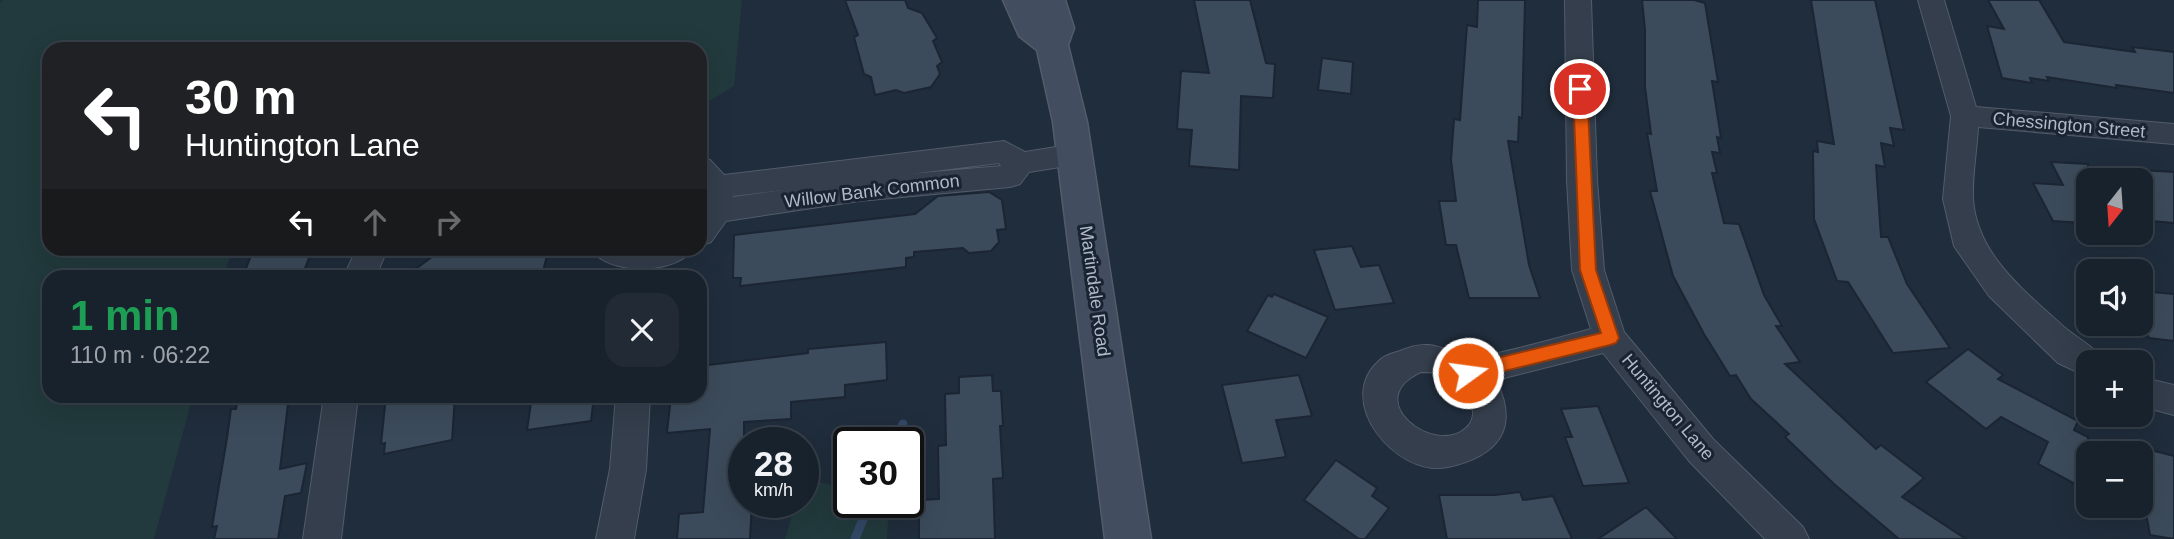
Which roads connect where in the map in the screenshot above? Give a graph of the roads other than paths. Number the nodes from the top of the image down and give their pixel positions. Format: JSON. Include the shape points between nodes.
{"nodes":[{"id":1,"x":1019,"y":0,"type":"edge"},
{"id":2,"x":1049,"y":0,"type":"edge"},
{"id":3,"x":1578,"y":0,"type":"edge"},
{"id":4,"x":1931,"y":0,"type":"edge"},
{"id":5,"x":1052,"y":45,"type":"junction"},
{"id":6,"x":1965,"y":116,"type":"junction"},
{"id":7,"x":2174,"y":134,"type":"edge"},
{"id":8,"x":1074,"y":155,"type":"junction"},
{"id":9,"x":709,"y":200,"type":"edge"},
{"id":10,"x":627,"y":256,"type":"edge"},
{"id":11,"x":659,"y":261,"type":"edge"},
{"id":12,"x":1610,"y":338,"type":"junction"},
{"id":13,"x":2076,"y":356,"type":"edge"},
{"id":14,"x":1468,"y":373,"type":"dead end"},
{"id":15,"x":2153,"y":395,"type":"edge"},
{"id":16,"x":2174,"y":401,"type":"edge"},
{"id":17,"x":340,"y":403,"type":"edge"},
{"id":18,"x":633,"y":403,"type":"edge"},
{"id":19,"x":322,"y":539,"type":"edge"},
{"id":20,"x":615,"y":539,"type":"edge"},
{"id":21,"x":1128,"y":539,"type":"edge"},
{"id":22,"x":1790,"y":539,"type":"edge"}],
"edges":[{"from":1,"to":5,"type":"main road","via":[[1030,28]]},
{"from":2,"to":5,"type":"main road","name":"Martindale Road","via":[[1058,27]]},
{"from":3,"to":12,"type":"street","name":"Huntington Lane","via":[[1588,270]]},
{"from":4,"to":6,"type":"street"},
{"from":5,"to":8,"type":"main road","name":"Martindale Road"},
{"from":6,"to":7,"type":"street","name":"Chessington Street"},
{"from":6,"to":13,"type":"street","via":[[1958,199],[1970,246],[2000,287]]},
{"from":8,"to":9,"type":"street","name":"Willow Bank Common","via":[[1020,163],[1010,176]]},
{"from":8,"to":21,"type":"main road","name":"Martindale Road"},
{"from":10,"to":11,"type":"street"},
{"from":12,"to":14,"type":"street"},
{"from":12,"to":22,"type":"street","name":"Huntington Lane","via":[[1700,450]]},
{"from":15,"to":16,"type":"street"},
{"from":17,"to":19,"type":"street"},
{"from":18,"to":20,"type":"street"}]}
